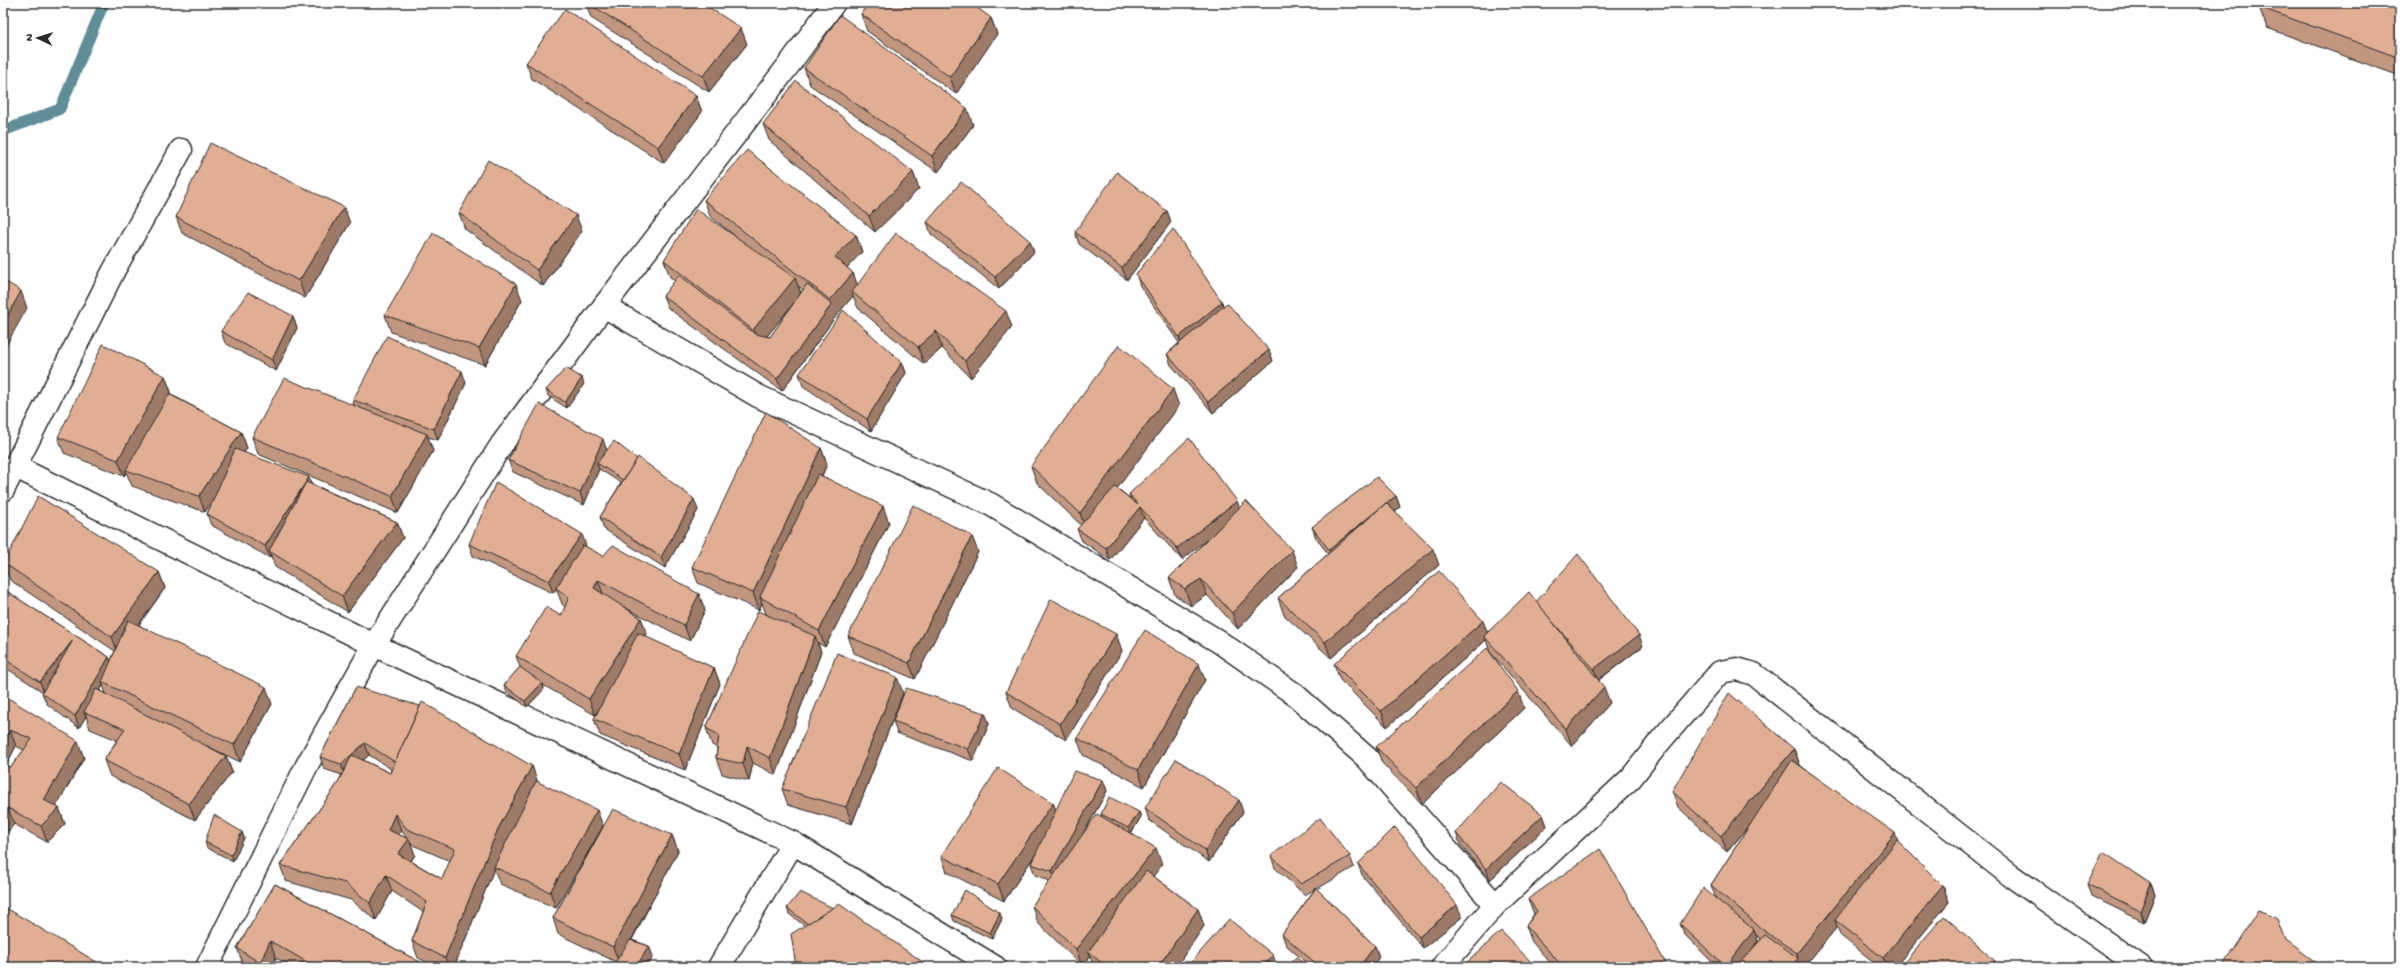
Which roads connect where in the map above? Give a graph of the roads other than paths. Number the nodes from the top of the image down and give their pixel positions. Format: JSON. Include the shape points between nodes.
{"nodes":[{"id":1,"x":834,"y":3,"type":"edge"},
{"id":2,"x":181,"y":150,"type":"dead end"},
{"id":3,"x":604,"y":306,"type":"junction"},
{"id":4,"x":16,"y":467,"type":"junction"},
{"id":5,"x":3,"y":490,"type":"edge"},
{"id":6,"x":374,"y":646,"type":"junction"},
{"id":7,"x":793,"y":842,"type":"junction"},
{"id":8,"x":1495,"y":905,"type":"junction"},
{"id":9,"x":207,"y":967,"type":"edge"},
{"id":10,"x":719,"y":967,"type":"edge"},
{"id":11,"x":995,"y":967,"type":"edge"},
{"id":12,"x":1442,"y":967,"type":"edge"},
{"id":13,"x":2141,"y":967,"type":"edge"}],
"edges":[{"from":1,"to":3,"type":"street"},
{"from":2,"to":4,"type":"street","via":[[114,270]]},
{"from":3,"to":6,"type":"street","via":[[502,444]]},
{"from":3,"to":8,"type":"street","via":[[758,396],[990,504],[1218,641],[1293,693],[1367,758]]},
{"from":4,"to":5,"type":"street"},
{"from":4,"to":6,"type":"street"},
{"from":6,"to":7,"type":"street"},
{"from":6,"to":9,"type":"street","via":[[307,765]]},
{"from":7,"to":10,"type":"street"},
{"from":7,"to":11,"type":"street"},
{"from":8,"to":12,"type":"street"},
{"from":8,"to":13,"type":"street","via":[[1631,778],[1720,672],[1737,669],[1754,674],[2010,874]]}]}
